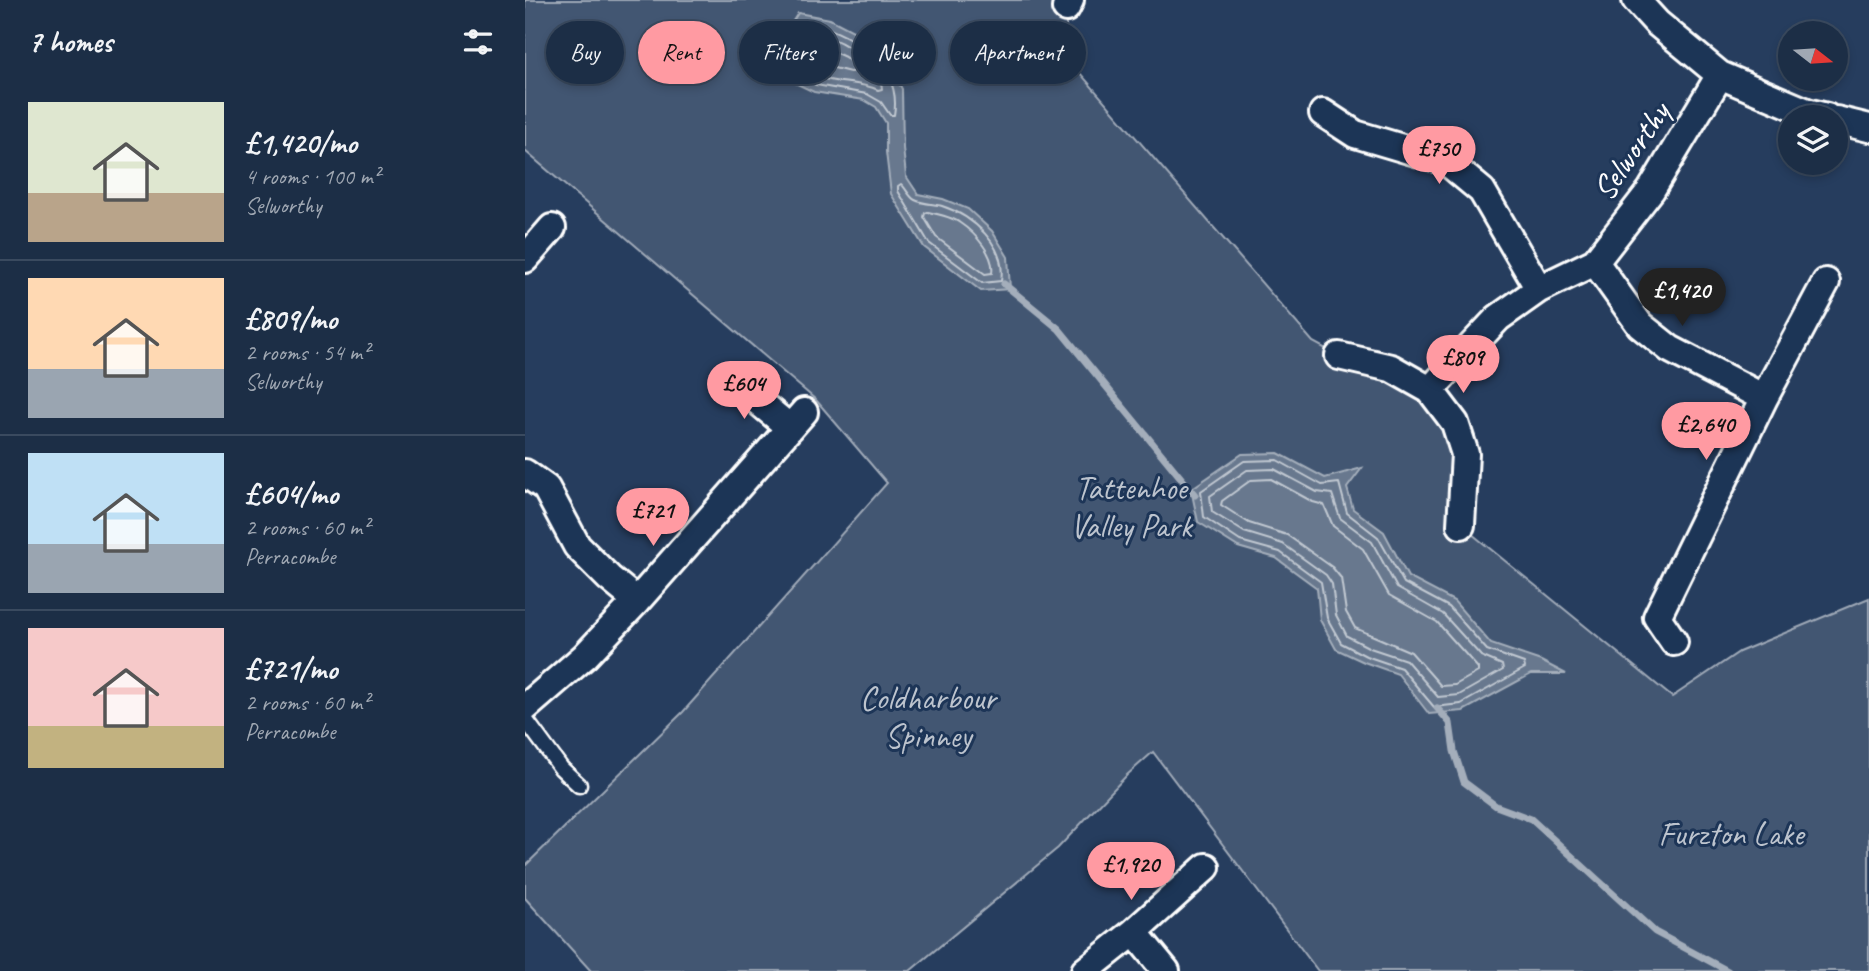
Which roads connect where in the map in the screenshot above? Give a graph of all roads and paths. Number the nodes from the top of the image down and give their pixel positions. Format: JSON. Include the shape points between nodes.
{"nodes":[{"id":1,"x":1636,"y":0,"type":"edge"},
{"id":2,"x":1720,"y":75,"type":"junction"},
{"id":3,"x":1791,"y":105,"type":"edge"},
{"id":4,"x":1323,"y":113,"type":"dead end"},
{"id":5,"x":1848,"y":123,"type":"edge"},
{"id":6,"x":1869,"y":128,"type":"edge"},
{"id":7,"x":552,"y":228,"type":"dead end"},
{"id":8,"x":525,"y":259,"type":"edge"},
{"id":9,"x":1595,"y":262,"type":"junction"},
{"id":10,"x":1826,"y":282,"type":"dead end"},
{"id":11,"x":1539,"y":289,"type":"junction"},
{"id":12,"x":1339,"y":356,"type":"dead end"},
{"id":13,"x":729,"y":377,"type":"dead end"},
{"id":14,"x":1430,"y":390,"type":"junction"},
{"id":15,"x":1764,"y":398,"type":"junction"},
{"id":16,"x":525,"y":473,"type":"edge"},
{"id":17,"x":1461,"y":525,"type":"dead end"},
{"id":18,"x":637,"y":601,"type":"junction"},
{"id":19,"x":1674,"y":642,"type":"dead end"},
{"id":20,"x":525,"y":708,"type":"edge"},
{"id":21,"x":525,"y":719,"type":"edge"},
{"id":22,"x":579,"y":785,"type":"dead end"},
{"id":23,"x":1206,"y":867,"type":"dead end"},
{"id":24,"x":1134,"y":932,"type":"junction"},
{"id":25,"x":1085,"y":971,"type":"edge"},
{"id":26,"x":1166,"y":971,"type":"edge"}],
"edges":[{"from":1,"to":2,"type":"street"},
{"from":2,"to":3,"type":"street"},
{"from":2,"to":9,"type":"street","name":"Selworthy","via":[[1651,190]]},
{"from":4,"to":11,"type":"street","via":[[1355,134],[1446,160],[1482,191]]},
{"from":5,"to":6,"type":"street"},
{"from":7,"to":8,"type":"street"},
{"from":9,"to":11,"type":"street","name":"Selworthy"},
{"from":9,"to":15,"type":"street","via":[[1640,325],[1670,349]]},
{"from":10,"to":15,"type":"street"},
{"from":11,"to":14,"type":"street","name":"Selworthy","via":[[1497,318]]},
{"from":12,"to":14,"type":"street","via":[[1391,368]]},
{"from":13,"to":18,"type":"street","via":[[797,420]]},
{"from":14,"to":17,"type":"street","via":[[1455,422],[1465,454]]},
{"from":15,"to":19,"type":"street","via":[[1657,617]]},
{"from":16,"to":18,"type":"street","via":[[546,488],[577,546]]},
{"from":18,"to":20,"type":"street","via":[[585,656]]},
{"from":21,"to":22,"type":"lane"},
{"from":23,"to":24,"type":"street"},
{"from":24,"to":25,"type":"street"},
{"from":24,"to":26,"type":"street"}]}
